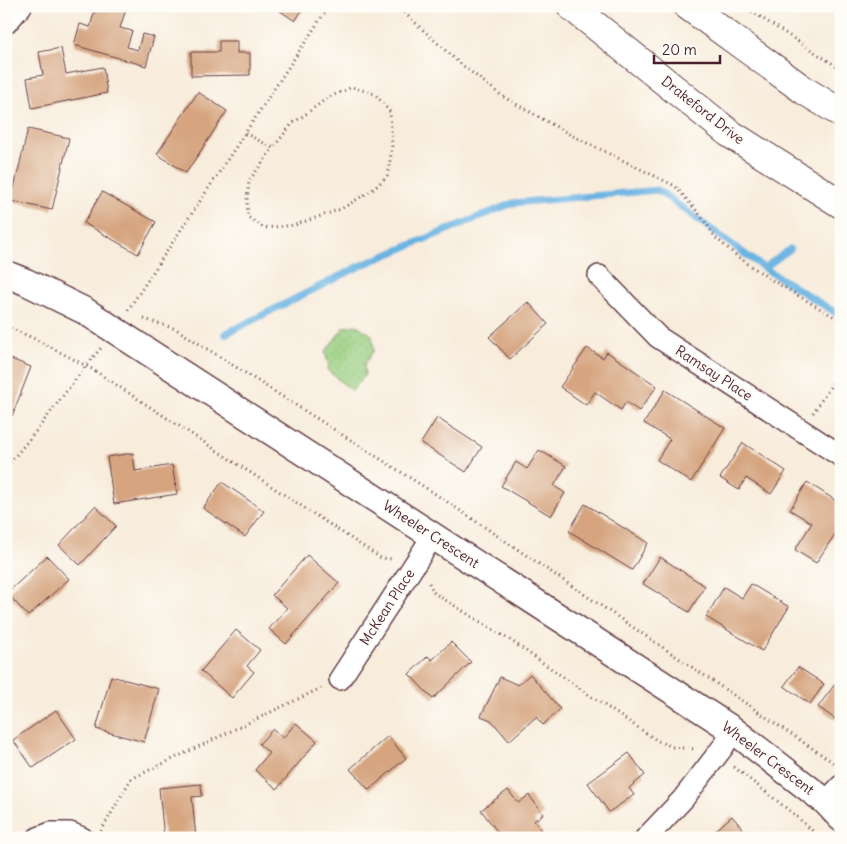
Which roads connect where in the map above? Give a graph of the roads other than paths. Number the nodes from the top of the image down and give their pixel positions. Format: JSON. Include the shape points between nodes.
{"nodes":[{"id":1,"x":21,"y":6,"type":"edge"},
{"id":2,"x":571,"y":6,"type":"edge"},
{"id":3,"x":688,"y":6,"type":"edge"},
{"id":4,"x":6,"y":23,"type":"edge"},
{"id":5,"x":841,"y":113,"type":"edge"},
{"id":6,"x":841,"y":204,"type":"edge"},
{"id":7,"x":6,"y":274,"type":"edge"},
{"id":8,"x":599,"y":276,"type":"dead end"},
{"id":9,"x":841,"y":456,"type":"edge"},
{"id":10,"x":433,"y":536,"type":"junction"},
{"id":11,"x":340,"y":679,"type":"road end"},
{"id":12,"x":733,"y":730,"type":"junction"},
{"id":13,"x":836,"y":802,"type":"edge"},
{"id":14,"x":38,"y":838,"type":"edge"},
{"id":15,"x":82,"y":838,"type":"edge"},
{"id":16,"x":646,"y":838,"type":"edge"}],
"edges":[{"from":1,"to":4,"type":"street"},
{"from":2,"to":6,"type":"highway","name":"Drakeford Drive","via":[[729,133]]},
{"from":3,"to":5,"type":"highway"},
{"from":7,"to":10,"type":"street","name":"Wheeler Crescent","via":[[85,311]]},
{"from":8,"to":9,"type":"street","name":"Ramsay Place","via":[[658,337]]},
{"from":10,"to":11,"type":"street","name":"McKean Place"},
{"from":10,"to":12,"type":"street","name":"Wheeler Crescent"},
{"from":12,"to":13,"type":"street","name":"Wheeler Crescent"},
{"from":12,"to":16,"type":"street","via":[[684,799]]},
{"from":14,"to":15,"type":"street","via":[[51,833],[70,832]]}]}
